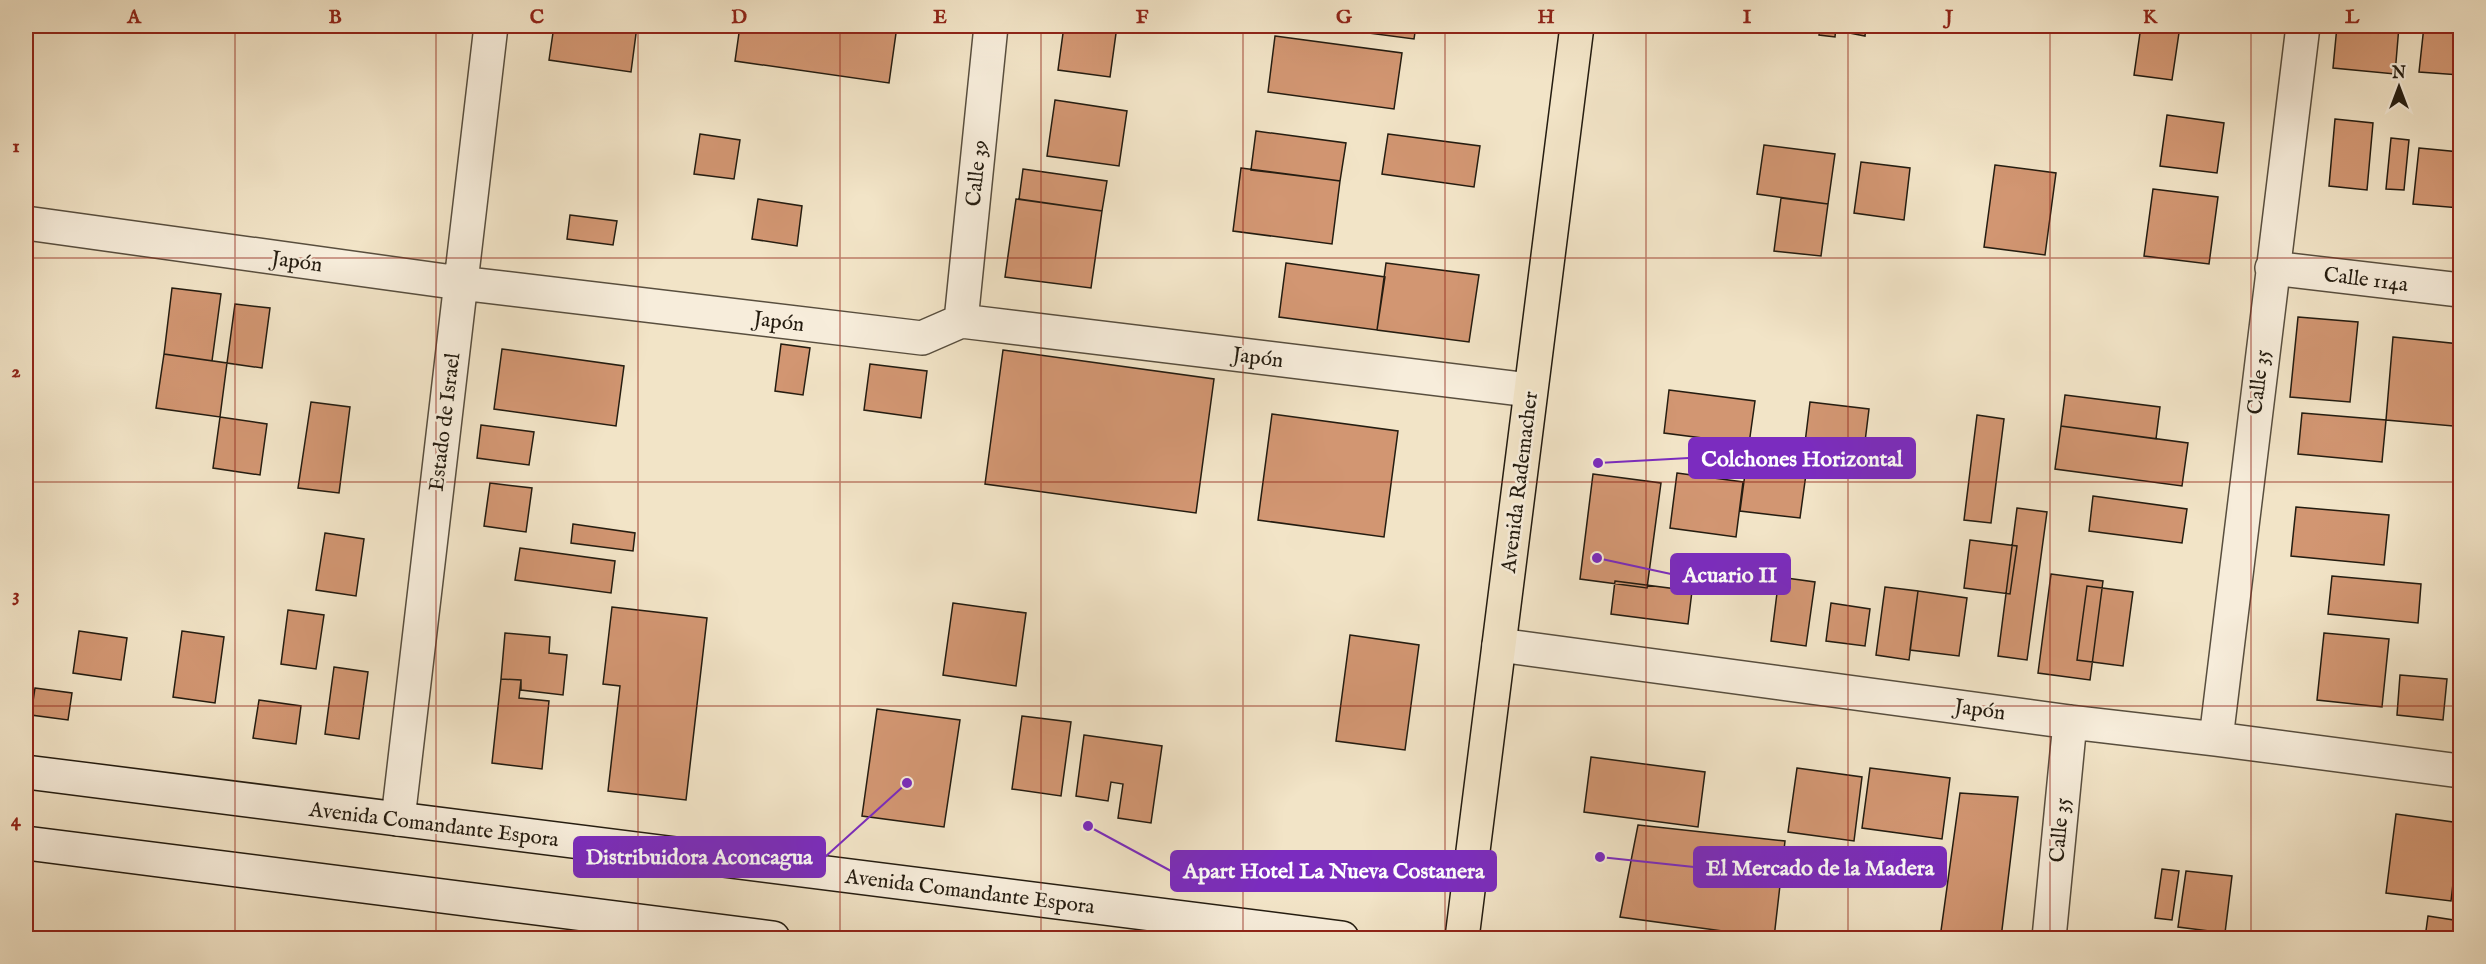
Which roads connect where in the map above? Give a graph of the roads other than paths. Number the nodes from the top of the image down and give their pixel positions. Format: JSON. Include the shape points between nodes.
{"nodes":[{"id":1,"x":491,"y":26,"type":"edge"},
{"id":2,"x":991,"y":26,"type":"edge"},
{"id":3,"x":1577,"y":26,"type":"edge"},
{"id":4,"x":2303,"y":26,"type":"edge"},
{"id":5,"x":26,"y":223,"type":"edge"},
{"id":6,"x":2272,"y":268,"type":"junction"},
{"id":7,"x":460,"y":283,"type":"junction"},
{"id":8,"x":2460,"y":290,"type":"edge"},
{"id":9,"x":961,"y":321,"type":"junction"},
{"id":10,"x":1530,"y":390,"type":"junction"},
{"id":11,"x":1499,"y":645,"type":"junction"},
{"id":12,"x":2070,"y":722,"type":"junction"},
{"id":13,"x":2216,"y":739,"type":"junction"},
{"id":14,"x":2460,"y":771,"type":"edge"},
{"id":15,"x":26,"y":772,"type":"edge"},
{"id":16,"x":398,"y":819,"type":"junction"},
{"id":17,"x":26,"y":843,"type":"edge"},
{"id":18,"x":773,"y":939,"type":"edge"},
{"id":19,"x":1342,"y":939,"type":"edge"},
{"id":20,"x":1462,"y":939,"type":"edge"},
{"id":21,"x":2049,"y":939,"type":"edge"}],
"edges":[{"from":1,"to":7,"type":"street","name":"Estado de Israel"},
{"from":2,"to":9,"type":"street","name":"Calle 39"},
{"from":3,"to":10,"type":"main road","name":"Avenida Rademacher"},
{"from":4,"to":6,"type":"street","name":"Calle 35"},
{"from":5,"to":7,"type":"street","name":"Japón"},
{"from":6,"to":8,"type":"street","name":"Calle 114a"},
{"from":6,"to":13,"type":"street","name":"Calle 35"},
{"from":7,"to":9,"type":"street","name":"Japón","via":[[922,338]]},
{"from":7,"to":16,"type":"street","name":"Estado de Israel"},
{"from":9,"to":10,"type":"street","name":"Japón"},
{"from":10,"to":11,"type":"main road","name":"Avenida Rademacher"},
{"from":11,"to":12,"type":"street","name":"Japón"},
{"from":11,"to":20,"type":"main road","name":"Avenida Rademacher"},
{"from":12,"to":13,"type":"street","name":"Japón"},
{"from":12,"to":21,"type":"street","name":"Calle 35"},
{"from":13,"to":14,"type":"street","name":"Japón"},
{"from":15,"to":16,"type":"street","name":"Avenida Comandante Espora"},
{"from":16,"to":19,"type":"street","name":"Avenida Comandante Espora"},
{"from":17,"to":18,"type":"street"}]}
